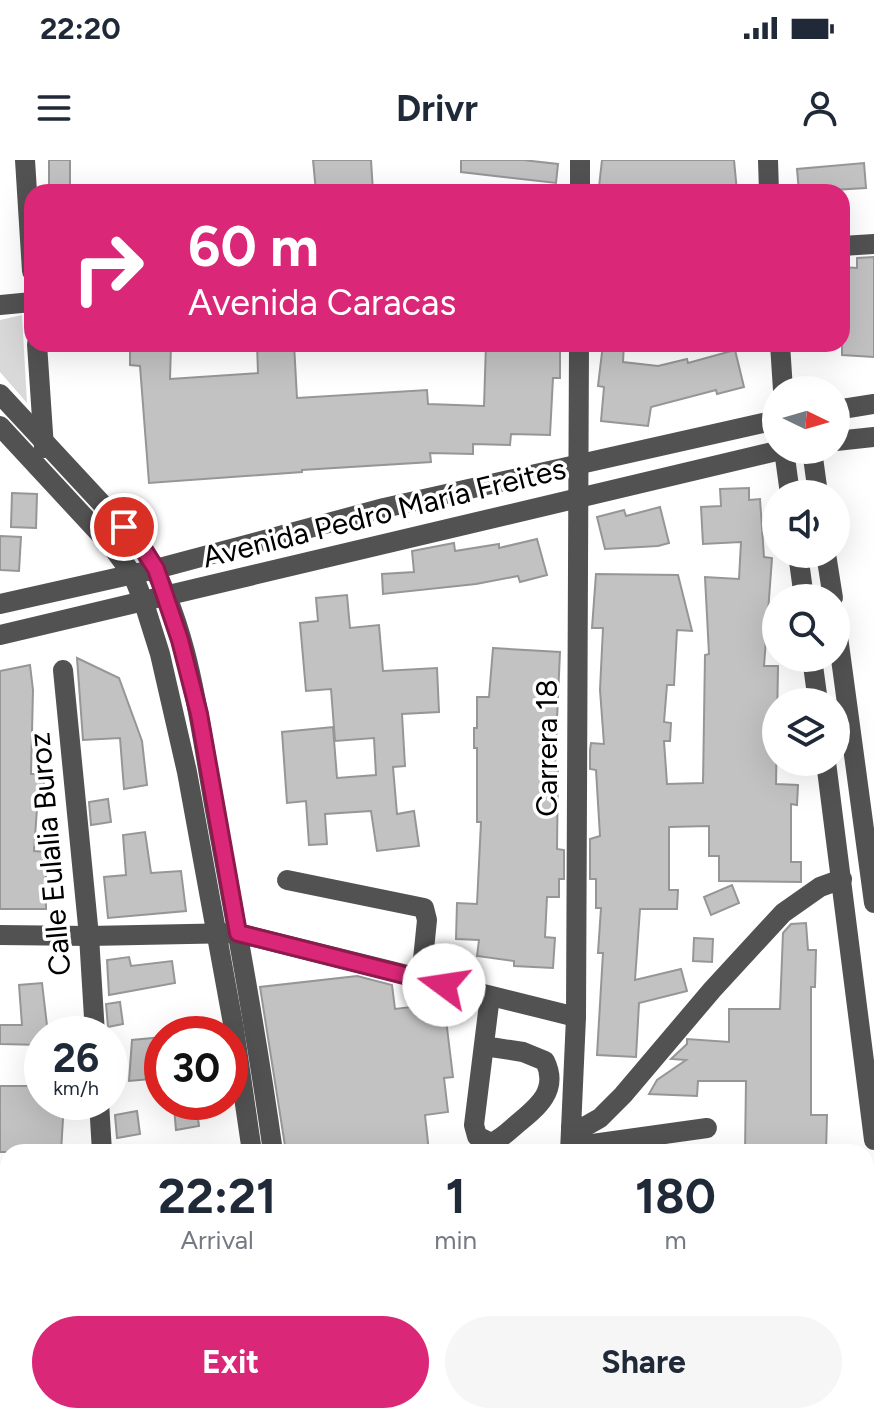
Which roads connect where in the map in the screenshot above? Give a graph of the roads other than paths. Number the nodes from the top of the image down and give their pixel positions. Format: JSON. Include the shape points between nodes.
{"nodes":[{"id":1,"x":25,"y":160,"type":"edge"},
{"id":2,"x":580,"y":160,"type":"edge"},
{"id":3,"x":768,"y":160,"type":"edge"},
{"id":4,"x":27,"y":184,"type":"edge"},
{"id":5,"x":580,"y":184,"type":"edge"},
{"id":6,"x":769,"y":184,"type":"edge"},
{"id":7,"x":874,"y":244,"type":"edge"},
{"id":8,"x":850,"y":246,"type":"edge"},
{"id":9,"x":24,"y":303,"type":"edge"},
{"id":10,"x":0,"y":305,"type":"edge"},
{"id":11,"x":38,"y":352,"type":"edge"},
{"id":12,"x":579,"y":352,"type":"edge"},
{"id":13,"x":781,"y":352,"type":"edge"},
{"id":14,"x":783,"y":376,"type":"edge"},
{"id":15,"x":0,"y":394,"type":"edge"},
{"id":16,"x":874,"y":404,"type":"edge"},
{"id":17,"x":850,"y":408,"type":"edge"},
{"id":18,"x":762,"y":423,"type":"edge"},
{"id":19,"x":0,"y":426,"type":"edge"},
{"id":20,"x":874,"y":437,"type":"edge"},
{"id":21,"x":850,"y":440,"type":"edge"},
{"id":22,"x":45,"y":442,"type":"junction"},
{"id":23,"x":762,"y":455,"type":"edge"},
{"id":24,"x":579,"y":466,"type":"junction"},
{"id":25,"x":39,"y":468,"type":"junction"},
{"id":26,"x":578,"y":497,"type":"junction"},
{"id":27,"x":156,"y":569,"type":"junction"},
{"id":28,"x":133,"y":575,"type":"junction"},
{"id":29,"x":167,"y":597,"type":"junction"},
{"id":30,"x":144,"y":603,"type":"junction"},
{"id":31,"x":0,"y":604,"type":"edge"},
{"id":32,"x":0,"y":635,"type":"edge"},
{"id":33,"x":63,"y":670,"type":"dead end"},
{"id":34,"x":844,"y":672,"type":"edge"},
{"id":35,"x":828,"y":776,"type":"edge"},
{"id":36,"x":872,"y":856,"type":"edge"},
{"id":37,"x":840,"y":870,"type":"junction"},
{"id":38,"x":287,"y":880,"type":"dead end"},
{"id":39,"x":874,"y":903,"type":"edge"},
{"id":40,"x":238,"y":933,"type":"junction"},
{"id":41,"x":217,"y":934,"type":"junction"},
{"id":42,"x":0,"y":935,"type":"edge"},
{"id":43,"x":89,"y":936,"type":"junction"},
{"id":44,"x":421,"y":979,"type":"junction"},
{"id":45,"x":490,"y":996,"type":"junction"},
{"id":46,"x":94,"y":1016,"type":"edge"},
{"id":47,"x":576,"y":1017,"type":"junction"},
{"id":48,"x":484,"y":1046,"type":"junction"},
{"id":49,"x":100,"y":1120,"type":"edge"},
{"id":50,"x":707,"y":1128,"type":"dead end"},
{"id":51,"x":874,"y":1140,"type":"edge"},
{"id":52,"x":102,"y":1144,"type":"edge"},
{"id":53,"x":251,"y":1144,"type":"edge"},
{"id":54,"x":272,"y":1144,"type":"edge"},
{"id":55,"x":568,"y":1144,"type":"edge"}],
"edges":[{"from":1,"to":4,"type":"street"},
{"from":2,"to":5,"type":"street"},
{"from":3,"to":6,"type":"street"},
{"from":7,"to":8,"type":"street"},
{"from":9,"to":10,"type":"street"},
{"from":11,"to":22,"type":"street"},
{"from":12,"to":24,"type":"street","name":"Carrera 18"},
{"from":13,"to":14,"type":"street"},
{"from":15,"to":22,"type":"street"},
{"from":16,"to":17,"type":"street"},
{"from":18,"to":24,"type":"street","name":"Avenida Pedro María Freites"},
{"from":19,"to":25,"type":"street"},
{"from":20,"to":21,"type":"street"},
{"from":22,"to":25,"type":"street"},
{"from":22,"to":27,"type":"street"},
{"from":23,"to":26,"type":"street","name":"Avenida Pedro María Freites"},
{"from":24,"to":26,"type":"street","name":"Carrera 18"},
{"from":24,"to":27,"type":"street","name":"Avenida Pedro María Freites","via":[[384,508]]},
{"from":25,"to":28,"type":"street"},
{"from":26,"to":29,"type":"street","name":"Avenida Pedro María Freites"},
{"from":26,"to":47,"type":"street","name":"Carrera 18"},
{"from":27,"to":28,"type":"street","name":"Avenida Pedro María Freites"},
{"from":27,"to":29,"type":"street"},
{"from":28,"to":30,"type":"street"},
{"from":28,"to":31,"type":"street","name":"Avenida Pedro María Freites"},
{"from":29,"to":30,"type":"street","name":"Avenida Pedro María Freites"},
{"from":29,"to":40,"type":"street","via":[[199,714]]},
{"from":30,"to":32,"type":"street","name":"Avenida Pedro María Freites"},
{"from":30,"to":41,"type":"street","via":[[183,757]]},
{"from":33,"to":43,"type":"street","name":"Calle Eulalia Buroz"},
{"from":34,"to":36,"type":"street"},
{"from":35,"to":37,"type":"street"},
{"from":36,"to":37,"type":"street"},
{"from":36,"to":39,"type":"street"},
{"from":37,"to":51,"type":"street"},
{"from":37,"to":55,"type":"street","via":[[783,913],[616,1103]]},
{"from":38,"to":44,"type":"street","via":[[424,908]]},
{"from":40,"to":41,"type":"street"},
{"from":40,"to":44,"type":"street"},
{"from":40,"to":54,"type":"street"},
{"from":41,"to":43,"type":"street"},
{"from":41,"to":53,"type":"street"},
{"from":42,"to":43,"type":"street"},
{"from":43,"to":46,"type":"street","name":"Calle Eulalia Buroz"},
{"from":44,"to":45,"type":"street"},
{"from":45,"to":47,"type":"street"},
{"from":45,"to":48,"type":"street"},
{"from":47,"to":55,"type":"street","name":"Carrera 18"},
{"from":48,"to":48,"type":"street","via":[[474,1125],[477,1136],[491,1143],[542,1103],[550,1081],[545,1061]]},
{"from":49,"to":52,"type":"street"},
{"from":50,"to":55,"type":"street"}]}
